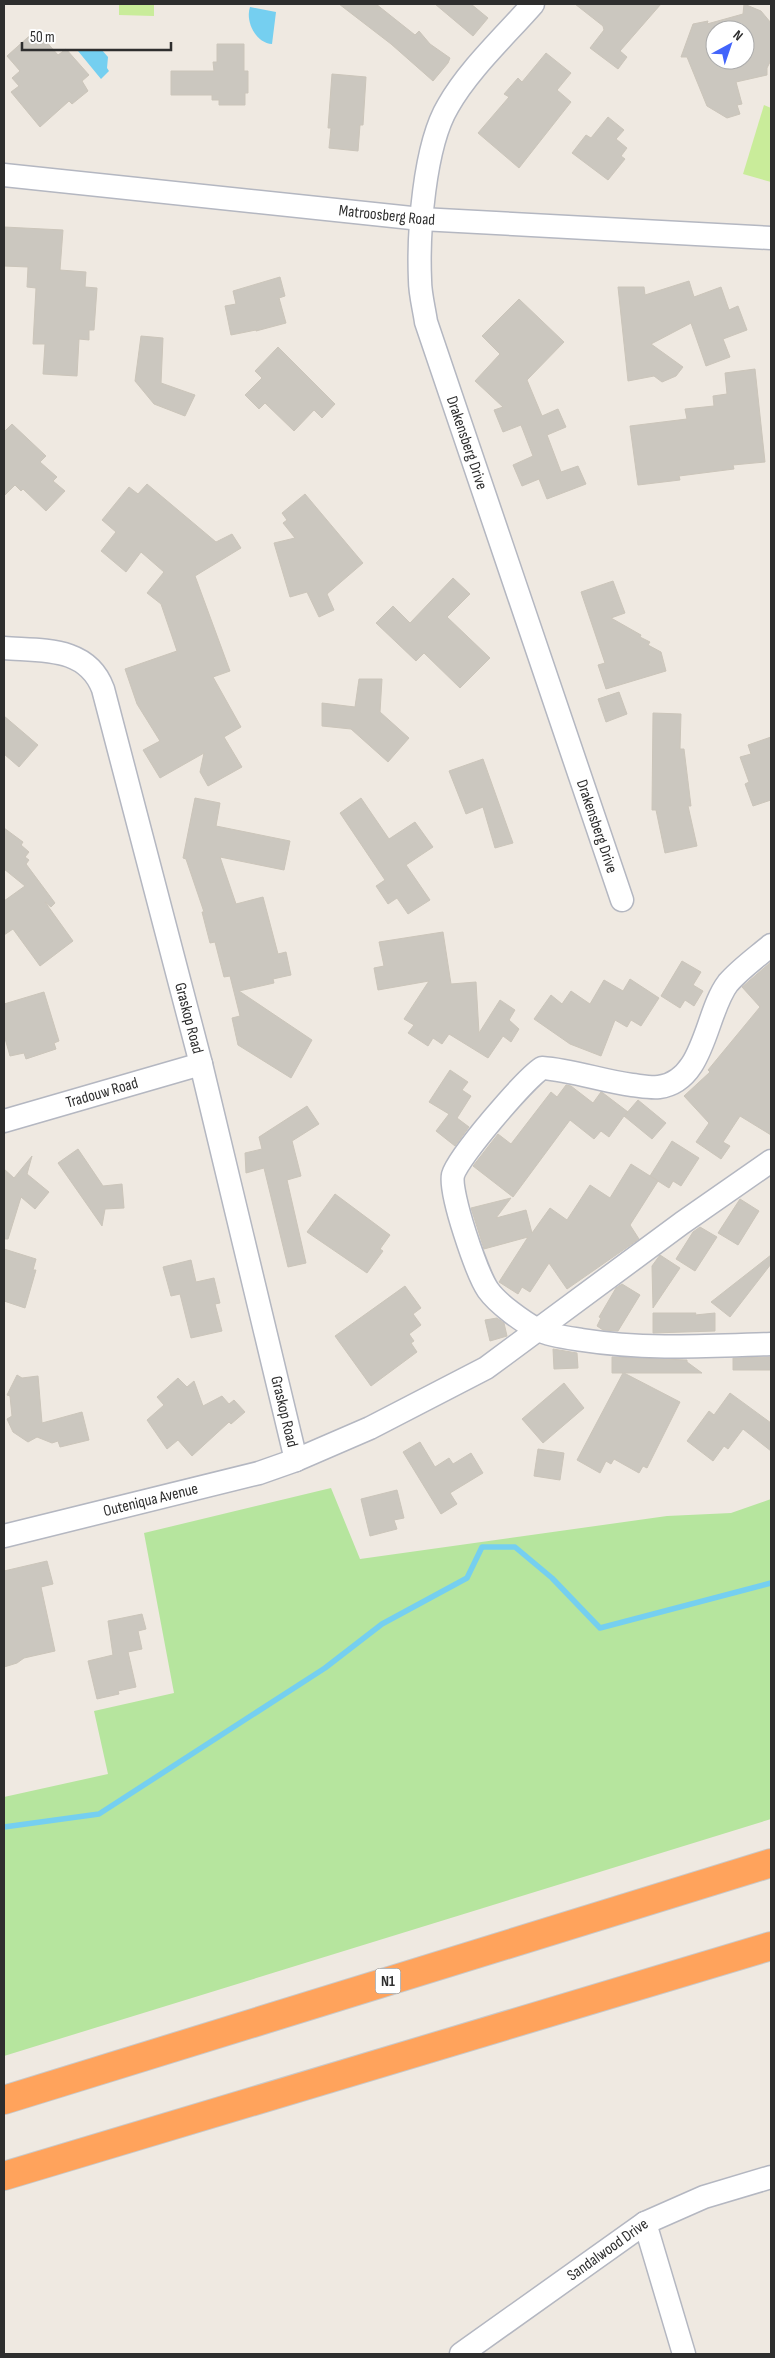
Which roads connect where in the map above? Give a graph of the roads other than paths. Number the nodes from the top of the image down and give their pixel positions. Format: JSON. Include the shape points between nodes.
{"nodes":[{"id":1,"x":532,"y":4,"type":"edge"},
{"id":2,"x":4,"y":175,"type":"edge"},
{"id":3,"x":421,"y":219,"type":"junction"},
{"id":4,"x":771,"y":238,"type":"edge"},
{"id":5,"x":4,"y":648,"type":"edge"},
{"id":6,"x":622,"y":900,"type":"dead end"},
{"id":7,"x":771,"y":945,"type":"edge"},
{"id":8,"x":201,"y":1064,"type":"junction"},
{"id":9,"x":4,"y":1121,"type":"edge"},
{"id":10,"x":771,"y":1160,"type":"edge"},
{"id":11,"x":539,"y":1330,"type":"junction"},
{"id":12,"x":771,"y":1344,"type":"edge"},
{"id":13,"x":296,"y":1460,"type":"junction"},
{"id":14,"x":4,"y":1536,"type":"edge"},
{"id":15,"x":771,"y":1863,"type":"edge"},
{"id":16,"x":771,"y":1946,"type":"edge"},
{"id":17,"x":4,"y":2100,"type":"edge"},
{"id":18,"x":4,"y":2176,"type":"edge"},
{"id":19,"x":771,"y":2177,"type":"edge"},
{"id":20,"x":645,"y":2223,"type":"junction"},
{"id":21,"x":461,"y":2354,"type":"edge"},
{"id":22,"x":684,"y":2354,"type":"edge"}],
"edges":[{"from":1,"to":3,"type":"street","name":"Drakensberg Drive","via":[[461,85],[447,107],[435,133]]},
{"from":2,"to":3,"type":"street","name":"Matroosberg Road"},
{"from":3,"to":4,"type":"street","name":"Matroosberg Road"},
{"from":3,"to":6,"type":"street","name":"Drakensberg Drive","via":[[420,282],[426,322]]},
{"from":5,"to":8,"type":"street","name":"Graskop Road","via":[[68,654],[82,661],[100,681]]},
{"from":7,"to":11,"type":"street","via":[[729,982],[714,1009],[697,1057],[673,1083],[659,1087],[643,1086],[542,1068],[523,1083],[460,1161],[452,1177],[454,1195],[483,1282],[502,1305]]},
{"from":8,"to":9,"type":"street","name":"Tradouw Road"},
{"from":8,"to":13,"type":"street","name":"Graskop Road"},
{"from":10,"to":11,"type":"street","name":"Outeniqua Avenue"},
{"from":11,"to":12,"type":"street","via":[[614,1346]]},
{"from":11,"to":13,"type":"street","name":"Outeniqua Avenue","via":[[486,1368],[370,1428]]},
{"from":13,"to":14,"type":"street","name":"Outeniqua Avenue","via":[[224,1483]]},
{"from":15,"to":17,"type":"highway","number":"N1"},
{"from":16,"to":18,"type":"highway"},
{"from":19,"to":20,"type":"street","name":"Sandalwood Drive","via":[[704,2197]]},
{"from":20,"to":21,"type":"street","name":"Sandalwood Drive"},
{"from":20,"to":22,"type":"street"}]}
